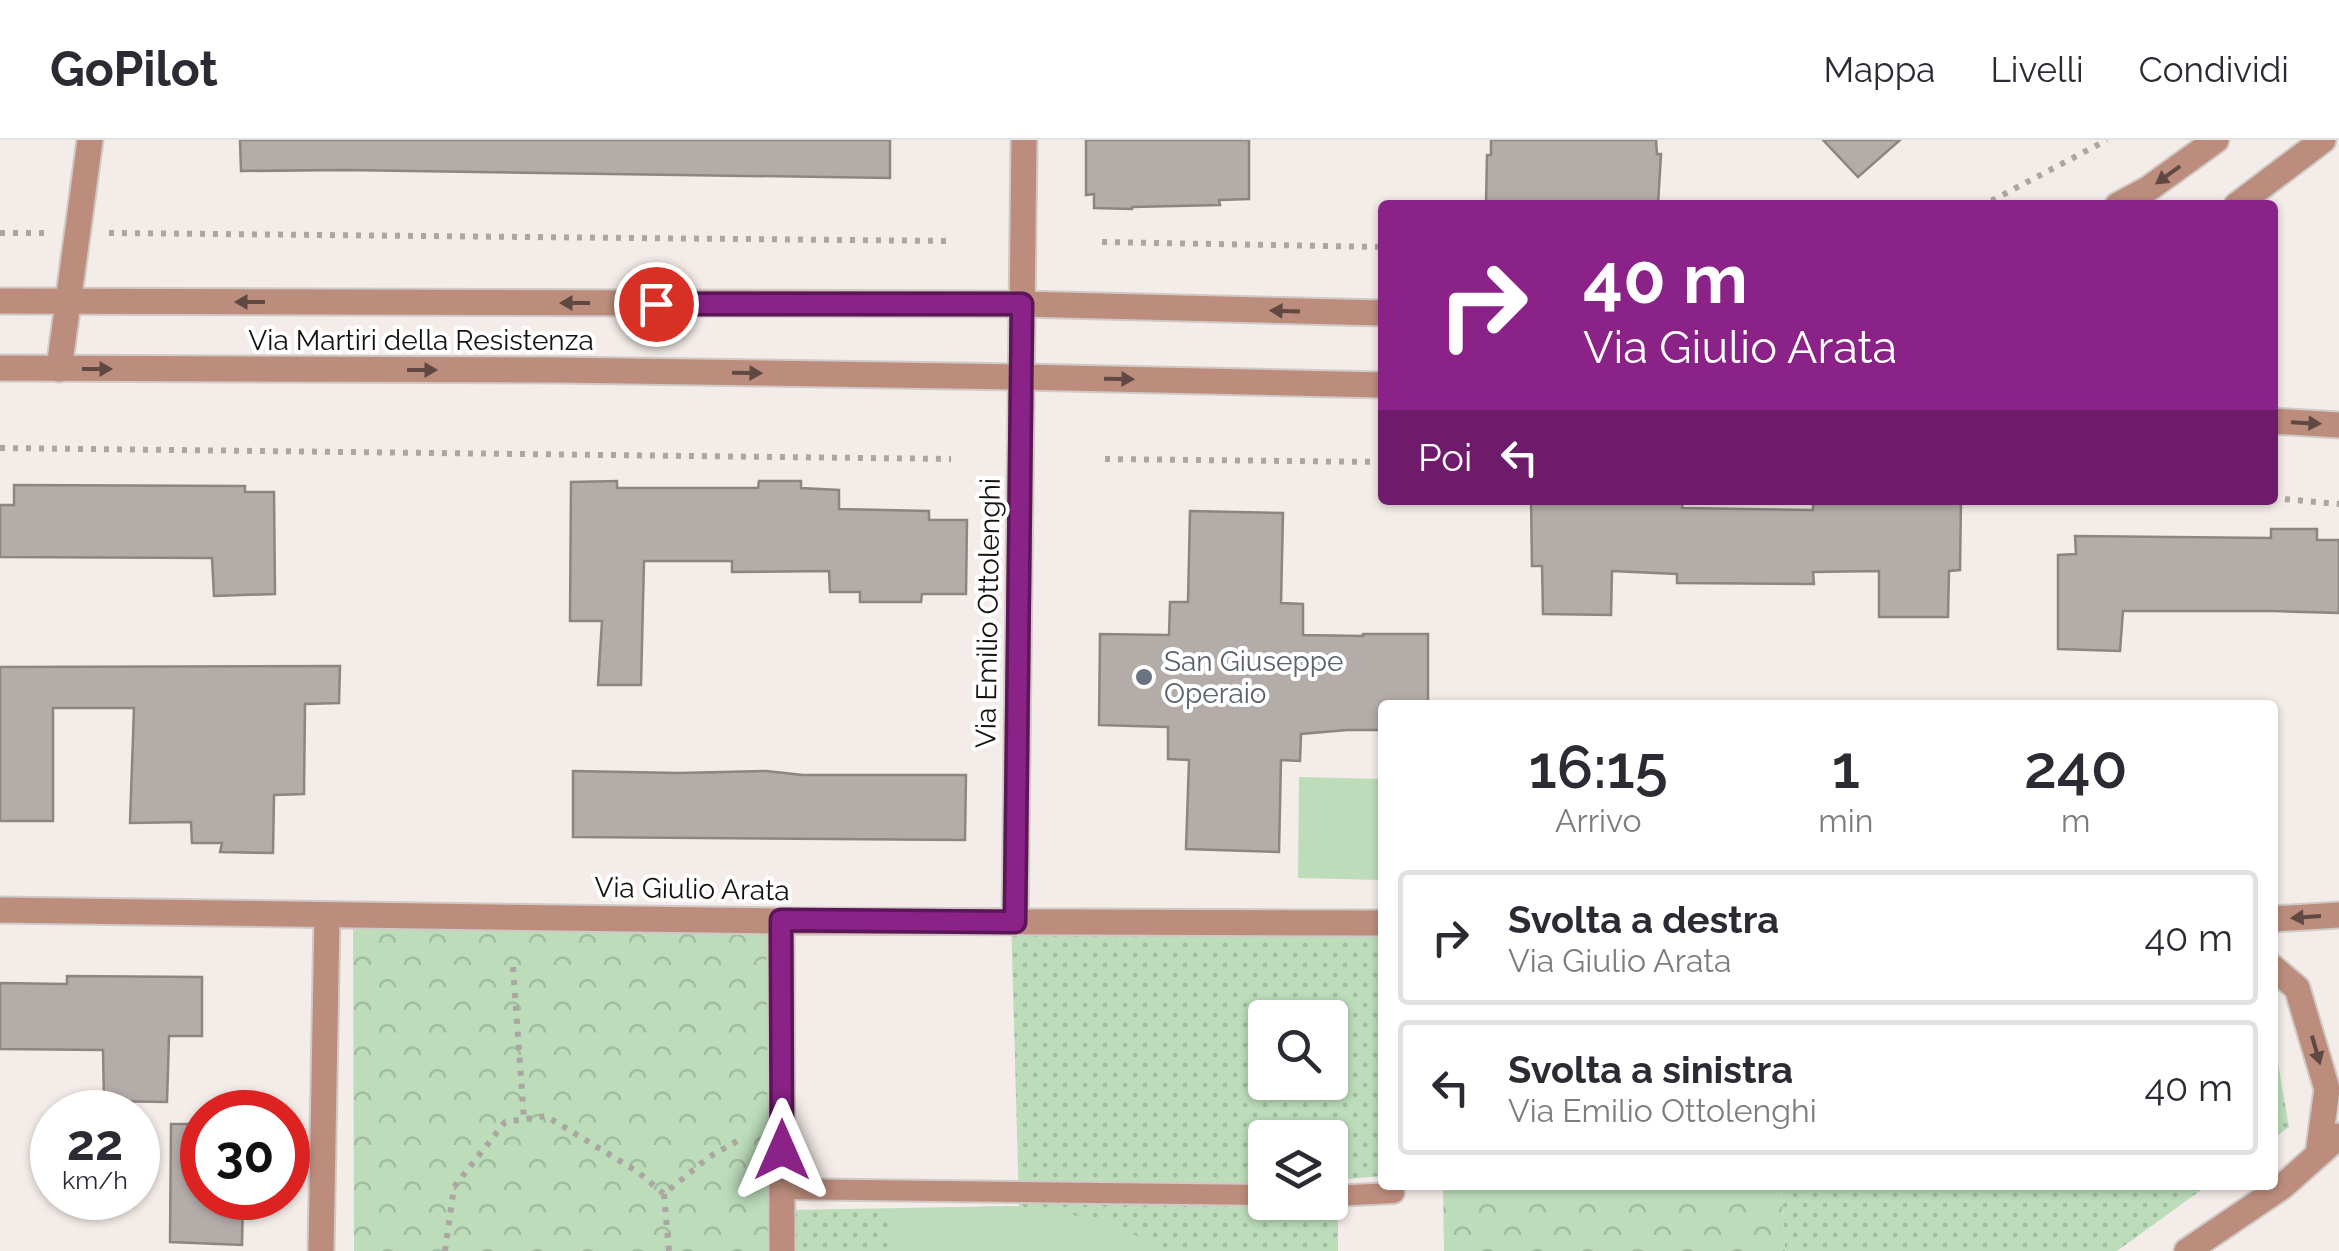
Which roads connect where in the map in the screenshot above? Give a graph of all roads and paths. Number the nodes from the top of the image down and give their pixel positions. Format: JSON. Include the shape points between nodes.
{"nodes":[{"id":1,"x":90,"y":140,"type":"edge"},
{"id":2,"x":1024,"y":140,"type":"edge"},
{"id":3,"x":2107,"y":140,"type":"edge"},
{"id":4,"x":2216,"y":140,"type":"edge"},
{"id":5,"x":2323,"y":140,"type":"edge"},
{"id":6,"x":1993,"y":200,"type":"edge"},
{"id":7,"x":2127,"y":200,"type":"edge"},
{"id":8,"x":2244,"y":200,"type":"edge"},
{"id":9,"x":0,"y":232,"type":"edge"},
{"id":10,"x":104,"y":232,"type":"dead end"},
{"id":11,"x":54,"y":233,"type":"dead end"},
{"id":12,"x":948,"y":240,"type":"dead end"},
{"id":13,"x":1102,"y":242,"type":"dead end"},
{"id":14,"x":1378,"y":246,"type":"edge"},
{"id":15,"x":0,"y":300,"type":"edge"},
{"id":16,"x":68,"y":301,"type":"junction"},
{"id":17,"x":1022,"y":304,"type":"junction"},
{"id":18,"x":1378,"y":314,"type":"edge"},
{"id":19,"x":0,"y":368,"type":"edge"},
{"id":20,"x":59,"y":369,"type":"junction"},
{"id":21,"x":1021,"y":377,"type":"junction"},
{"id":22,"x":1378,"y":385,"type":"edge"},
{"id":23,"x":2278,"y":421,"type":"edge"},
{"id":24,"x":2339,"y":425,"type":"edge"},
{"id":25,"x":0,"y":448,"type":"edge"},
{"id":26,"x":952,"y":458,"type":"dead end"},
{"id":27,"x":1105,"y":459,"type":"dead end"},
{"id":28,"x":1378,"y":462,"type":"edge"},
{"id":29,"x":2278,"y":499,"type":"edge"},
{"id":30,"x":2339,"y":504,"type":"edge"},
{"id":31,"x":0,"y":910,"type":"edge"},
{"id":32,"x":327,"y":914,"type":"junction"},
{"id":33,"x":2339,"y":915,"type":"edge"},
{"id":34,"x":2278,"y":919,"type":"edge"},
{"id":35,"x":781,"y":920,"type":"junction"},
{"id":36,"x":1015,"y":922,"type":"junction"},
{"id":37,"x":1378,"y":923,"type":"edge"},
{"id":38,"x":513,"y":967,"type":"dead end"},
{"id":39,"x":2278,"y":972,"type":"edge"},
{"id":40,"x":524,"y":1119,"type":"junction"},
{"id":41,"x":2339,"y":1136,"type":"edge"},
{"id":42,"x":738,"y":1140,"type":"dead end"},
{"id":43,"x":2318,"y":1155,"type":"junction"},
{"id":44,"x":782,"y":1189,"type":"junction"},
{"id":45,"x":2278,"y":1189,"type":"edge"},
{"id":46,"x":2277,"y":1190,"type":"edge"},
{"id":47,"x":1394,"y":1193,"type":"dead end"},
{"id":48,"x":664,"y":1194,"type":"junction"},
{"id":49,"x":1248,"y":1195,"type":"edge"},
{"id":50,"x":1348,"y":1195,"type":"edge"},
{"id":51,"x":321,"y":1251,"type":"edge"},
{"id":52,"x":444,"y":1251,"type":"edge"},
{"id":53,"x":668,"y":1251,"type":"edge"},
{"id":54,"x":782,"y":1251,"type":"edge"},
{"id":55,"x":2187,"y":1251,"type":"edge"}],
"edges":[{"from":1,"to":16,"type":"street"},
{"from":2,"to":17,"type":"street","name":"Via Emilio Ottolenghi"},
{"from":3,"to":6,"type":"path"},
{"from":4,"to":7,"type":"street","one_way":true},
{"from":5,"to":8,"type":"street"},
{"from":9,"to":11,"type":"path"},
{"from":10,"to":12,"type":"path"},
{"from":13,"to":14,"type":"path"},
{"from":15,"to":16,"type":"street","name":"Via Martiri della Resistenza"},
{"from":17,"to":16,"type":"street","name":"Via Martiri della Resistenza","one_way":true},
{"from":16,"to":20,"type":"street"},
{"from":18,"to":17,"type":"street","name":"Via Martiri della Resistenza","one_way":true},
{"from":17,"to":21,"type":"street","name":"Via Emilio Ottolenghi"},
{"from":19,"to":20,"type":"street","name":"Via Martiri della Resistenza"},
{"from":20,"to":21,"type":"street","name":"Via Martiri della Resistenza","one_way":true},
{"from":21,"to":22,"type":"street","name":"Via Martiri della Resistenza","one_way":true},
{"from":21,"to":36,"type":"street","name":"Via Emilio Ottolenghi"},
{"from":23,"to":24,"type":"street","one_way":true},
{"from":25,"to":26,"type":"path"},
{"from":27,"to":28,"type":"path"},
{"from":29,"to":30,"type":"path"},
{"from":31,"to":32,"type":"street","name":"Via Giulio Arata"},
{"from":32,"to":35,"type":"street","name":"Via Giulio Arata"},
{"from":32,"to":51,"type":"street"},
{"from":33,"to":34,"type":"street","one_way":true},
{"from":35,"to":36,"type":"street","name":"Via Giulio Arata"},
{"from":35,"to":44,"type":"street"},
{"from":36,"to":37,"type":"street","name":"Via Giulio Arata"},
{"from":38,"to":40,"type":"path"},
{"from":39,"to":43,"type":"street","one_way":true,"via":[[2298,988],[2327,1088]]},
{"from":40,"to":48,"type":"path","via":[[546,1116]]},
{"from":40,"to":52,"type":"path","via":[[505,1122],[454,1187]]},
{"from":41,"to":43,"type":"street"},
{"from":42,"to":48,"type":"path"},
{"from":43,"to":45,"type":"street"},
{"from":44,"to":49,"type":"lane"},
{"from":44,"to":54,"type":"street"},
{"from":46,"to":55,"type":"street"},
{"from":47,"to":50,"type":"lane"},
{"from":48,"to":53,"type":"path"}]}
